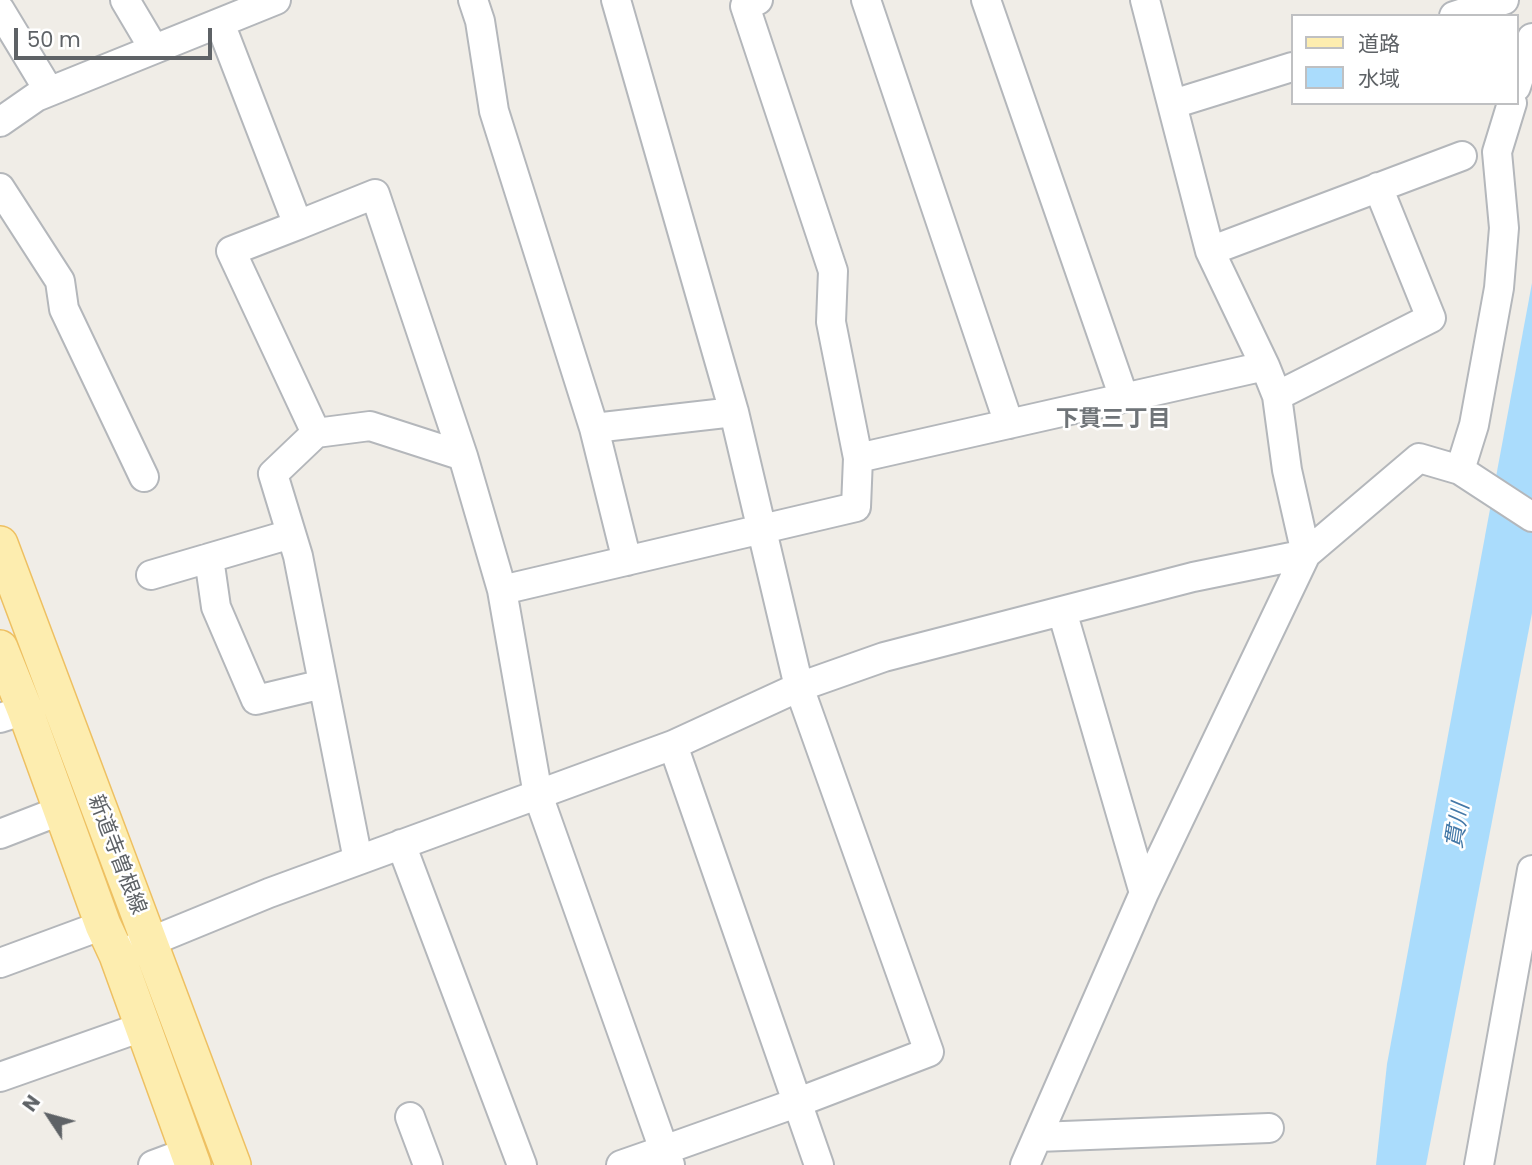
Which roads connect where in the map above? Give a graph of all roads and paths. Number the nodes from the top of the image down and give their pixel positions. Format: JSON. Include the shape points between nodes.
{"nodes":[{"id":1,"x":125,"y":0,"type":"edge"},
{"id":2,"x":276,"y":0,"type":"edge"},
{"id":3,"x":473,"y":0,"type":"edge"},
{"id":4,"x":616,"y":0,"type":"edge"},
{"id":5,"x":758,"y":0,"type":"edge"},
{"id":6,"x":866,"y":0,"type":"edge"},
{"id":7,"x":986,"y":0,"type":"edge"},
{"id":8,"x":1145,"y":0,"type":"edge"},
{"id":9,"x":1504,"y":0,"type":"edge"},
{"id":10,"x":0,"y":10,"type":"edge"},
{"id":11,"x":1460,"y":14,"type":"edge"},
{"id":12,"x":220,"y":23,"type":"junction"},
{"id":13,"x":1532,"y":38,"type":"edge"},
{"id":14,"x":154,"y":49,"type":"junction"},
{"id":15,"x":1290,"y":68,"type":"edge"},
{"id":16,"x":1518,"y":82,"type":"edge"},
{"id":17,"x":49,"y":92,"type":"junction"},
{"id":18,"x":1173,"y":104,"type":"junction"},
{"id":19,"x":1510,"y":105,"type":"edge"},
{"id":20,"x":0,"y":122,"type":"edge"},
{"id":21,"x":1462,"y":156,"type":"dead end"},
{"id":22,"x":1378,"y":187,"type":"junction"},
{"id":23,"x":0,"y":188,"type":"edge"},
{"id":24,"x":298,"y":225,"type":"junction"},
{"id":25,"x":1210,"y":251,"type":"junction"},
{"id":26,"x":1265,"y":366,"type":"junction"},
{"id":27,"x":1277,"y":396,"type":"junction"},
{"id":28,"x":1124,"y":398,"type":"junction"},
{"id":29,"x":734,"y":412,"type":"junction"},
{"id":30,"x":1009,"y":424,"type":"junction"},
{"id":31,"x":594,"y":428,"type":"junction"},
{"id":32,"x":316,"y":433,"type":"junction"},
{"id":33,"x":463,"y":456,"type":"junction"},
{"id":34,"x":858,"y":458,"type":"junction"},
{"id":35,"x":1467,"y":475,"type":"junction"},
{"id":36,"x":144,"y":477,"type":"dead end"},
{"id":37,"x":1532,"y":517,"type":"edge"},
{"id":38,"x":762,"y":529,"type":"junction"},
{"id":39,"x":291,"y":534,"type":"junction"},
{"id":40,"x":1,"y":549,"type":"edge"},
{"id":41,"x":1306,"y":554,"type":"junction"},
{"id":42,"x":209,"y":558,"type":"junction"},
{"id":43,"x":627,"y":561,"type":"junction"},
{"id":44,"x":150,"y":575,"type":"dead end"},
{"id":45,"x":502,"y":590,"type":"junction"},
{"id":46,"x":1062,"y":611,"type":"junction"},
{"id":47,"x":0,"y":648,"type":"edge"},
{"id":48,"x":323,"y":684,"type":"junction"},
{"id":49,"x":799,"y":687,"type":"junction"},
{"id":50,"x":12,"y":714,"type":"edge"},
{"id":51,"x":674,"y":744,"type":"junction"},
{"id":52,"x":538,"y":795,"type":"junction"},
{"id":53,"x":62,"y":810,"type":"junction"},
{"id":54,"x":0,"y":834,"type":"edge"},
{"id":55,"x":401,"y":844,"type":"junction"},
{"id":56,"x":358,"y":860,"type":"junction"},
{"id":57,"x":1532,"y":870,"type":"edge"},
{"id":58,"x":1144,"y":893,"type":"junction"},
{"id":59,"x":110,"y":940,"type":"junction"},
{"id":60,"x":149,"y":942,"type":"junction"},
{"id":61,"x":0,"y":963,"type":"edge"},
{"id":62,"x":142,"y":1027,"type":"junction"},
{"id":63,"x":0,"y":1077,"type":"edge"},
{"id":64,"x":796,"y":1103,"type":"junction"},
{"id":65,"x":410,"y":1117,"type":"dead end"},
{"id":66,"x":1269,"y":1128,"type":"dead end"},
{"id":67,"x":1038,"y":1138,"type":"junction"},
{"id":68,"x":667,"y":1158,"type":"edge"},
{"id":69,"x":190,"y":1159,"type":"edge"},
{"id":70,"x":153,"y":1165,"type":"edge"},
{"id":71,"x":233,"y":1165,"type":"edge"},
{"id":72,"x":428,"y":1165,"type":"edge"},
{"id":73,"x":522,"y":1165,"type":"edge"},
{"id":74,"x":621,"y":1165,"type":"edge"},
{"id":75,"x":819,"y":1165,"type":"edge"},
{"id":76,"x":1026,"y":1165,"type":"edge"},
{"id":77,"x":1479,"y":1165,"type":"edge"}],
"edges":[{"from":1,"to":14,"type":"street"},
{"from":2,"to":12,"type":"street"},
{"from":3,"to":31,"type":"street","via":[[494,111]]},
{"from":4,"to":29,"type":"street"},
{"from":5,"to":34,"type":"street","via":[[745,6],[833,271],[831,322]]},
{"from":6,"to":30,"type":"street"},
{"from":7,"to":28,"type":"street"},
{"from":8,"to":18,"type":"street"},
{"from":9,"to":11,"type":"street"},
{"from":10,"to":17,"type":"street"},
{"from":12,"to":14,"type":"street"},
{"from":12,"to":24,"type":"street"},
{"from":13,"to":16,"type":"street"},
{"from":14,"to":17,"type":"street"},
{"from":15,"to":18,"type":"street"},
{"from":17,"to":20,"type":"street"},
{"from":18,"to":25,"type":"street"},
{"from":19,"to":35,"type":"street","via":[[1497,152],[1504,228],[1499,288]]},
{"from":21,"to":22,"type":"street"},
{"from":22,"to":25,"type":"street"},
{"from":22,"to":27,"type":"street","via":[[1431,318]]},
{"from":23,"to":36,"type":"street","via":[[60,281],[64,309]]},
{"from":24,"to":32,"type":"street","via":[[231,251]]},
{"from":24,"to":33,"type":"street","via":[[375,194]]},
{"from":25,"to":26,"type":"street"},
{"from":26,"to":27,"type":"street"},
{"from":26,"to":28,"type":"street"},
{"from":27,"to":41,"type":"street","via":[[1287,470]]},
{"from":28,"to":30,"type":"street"},
{"from":29,"to":31,"type":"street"},
{"from":29,"to":38,"type":"street"},
{"from":30,"to":34,"type":"street"},
{"from":31,"to":43,"type":"street"},
{"from":32,"to":33,"type":"street","via":[[370,426]]},
{"from":32,"to":39,"type":"street","via":[[273,474]]},
{"from":33,"to":45,"type":"street"},
{"from":34,"to":38,"type":"street","via":[[856,507]]},
{"from":35,"to":37,"type":"street"},
{"from":35,"to":41,"type":"street","via":[[1419,458]]},
{"from":38,"to":43,"type":"street"},
{"from":38,"to":49,"type":"street"},
{"from":39,"to":42,"type":"street"},
{"from":39,"to":48,"type":"street"},
{"from":40,"to":60,"type":"main road","name":"新道寺曽根線"},
{"from":41,"to":46,"type":"street"},
{"from":41,"to":58,"type":"street"},
{"from":42,"to":44,"type":"street"},
{"from":42,"to":48,"type":"street","via":[[216,607],[256,700]]},
{"from":43,"to":45,"type":"street"},
{"from":45,"to":52,"type":"street"},
{"from":46,"to":49,"type":"street","via":[[884,657]]},
{"from":46,"to":58,"type":"street"},
{"from":47,"to":50,"type":"main road","name":"新道寺曽根線"},
{"from":48,"to":56,"type":"street"},
{"from":49,"to":51,"type":"street"},
{"from":49,"to":64,"type":"street","via":[[929,1052]]},
{"from":50,"to":53,"type":"main road","name":"新道寺曽根線"},
{"from":51,"to":52,"type":"street"},
{"from":51,"to":64,"type":"street"},
{"from":52,"to":55,"type":"street"},
{"from":52,"to":68,"type":"street"},
{"from":53,"to":54,"type":"street"},
{"from":53,"to":59,"type":"main road","name":"新道寺曽根線"},
{"from":55,"to":56,"type":"street"},
{"from":55,"to":73,"type":"street"},
{"from":56,"to":60,"type":"street"},
{"from":57,"to":77,"type":"street"},
{"from":58,"to":67,"type":"street"},
{"from":59,"to":60,"type":"street"},
{"from":59,"to":61,"type":"street"},
{"from":59,"to":62,"type":"main road","name":"新道寺曽根線"},
{"from":60,"to":71,"type":"main road","name":"新道寺曽根線"},
{"from":62,"to":63,"type":"street"},
{"from":62,"to":69,"type":"main road","name":"新道寺曽根線"},
{"from":64,"to":68,"type":"street"},
{"from":64,"to":75,"type":"street"},
{"from":65,"to":72,"type":"street"},
{"from":66,"to":67,"type":"street"},
{"from":67,"to":76,"type":"street"},
{"from":68,"to":74,"type":"street"},
{"from":69,"to":70,"type":"street"}]}
